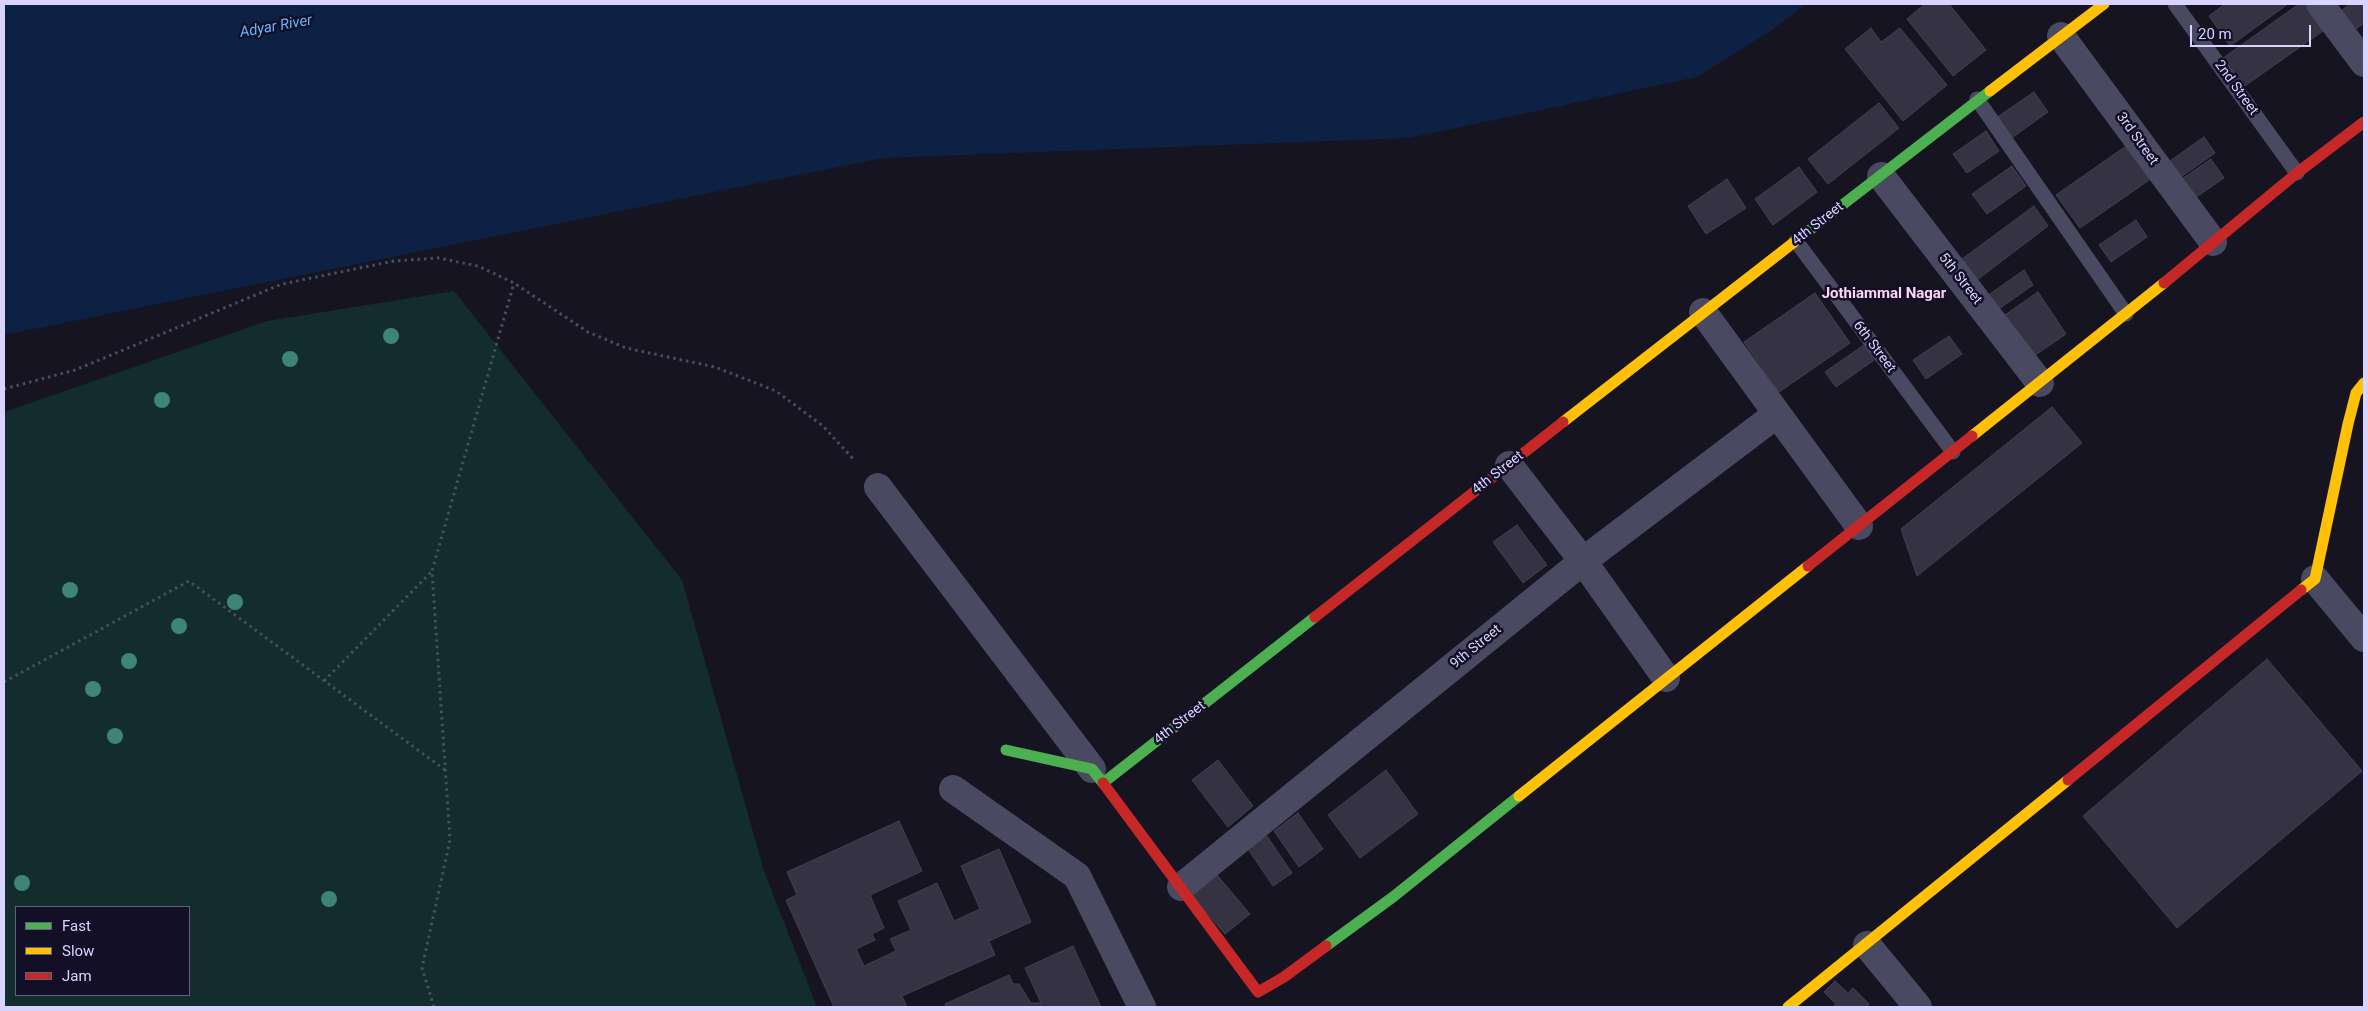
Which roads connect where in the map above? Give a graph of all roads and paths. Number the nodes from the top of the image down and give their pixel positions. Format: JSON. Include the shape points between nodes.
{"nodes":[{"id":1,"x":2104,"y":4,"type":"edge"},
{"id":2,"x":2175,"y":4,"type":"edge"},
{"id":3,"x":2320,"y":4,"type":"edge"},
{"id":4,"x":2061,"y":36,"type":"junction"},
{"id":5,"x":2364,"y":63,"type":"edge"},
{"id":6,"x":1977,"y":99,"type":"junction"},
{"id":7,"x":2364,"y":122,"type":"edge"},
{"id":8,"x":2297,"y":173,"type":"junction"},
{"id":9,"x":1880,"y":176,"type":"junction"},
{"id":10,"x":1796,"y":242,"type":"junction"},
{"id":11,"x":2213,"y":242,"type":"junction"},
{"id":12,"x":514,"y":284,"type":"junction"},
{"id":13,"x":1703,"y":312,"type":"junction"},
{"id":14,"x":2126,"y":314,"type":"junction"},
{"id":15,"x":2040,"y":383,"type":"junction"},
{"id":16,"x":2364,"y":383,"type":"edge"},
{"id":17,"x":4,"y":388,"type":"edge"},
{"id":18,"x":1777,"y":414,"type":"junction"},
{"id":19,"x":1953,"y":452,"type":"junction"},
{"id":20,"x":1509,"y":465,"type":"junction"},
{"id":21,"x":878,"y":487,"type":"joint"},
{"id":22,"x":1859,"y":526,"type":"junction"},
{"id":23,"x":1583,"y":561,"type":"junction"},
{"id":24,"x":432,"y":571,"type":"junction"},
{"id":25,"x":2315,"y":579,"type":"junction"},
{"id":26,"x":2364,"y":638,"type":"edge"},
{"id":27,"x":1666,"y":678,"type":"junction"},
{"id":28,"x":324,"y":681,"type":"junction"},
{"id":29,"x":4,"y":682,"type":"edge"},
{"id":30,"x":1006,"y":750,"type":"dead end"},
{"id":31,"x":445,"y":771,"type":"junction"},
{"id":32,"x":1098,"y":776,"type":"junction"},
{"id":33,"x":953,"y":790,"type":"dead end"},
{"id":34,"x":1180,"y":887,"type":"junction"},
{"id":35,"x":1867,"y":945,"type":"junction"},
{"id":36,"x":1257,"y":999,"type":"edge"},
{"id":37,"x":434,"y":1007,"type":"edge"},
{"id":38,"x":1142,"y":1007,"type":"edge"},
{"id":39,"x":1788,"y":1007,"type":"edge"},
{"id":40,"x":1918,"y":1007,"type":"edge"}],
"edges":[{"from":1,"to":4,"type":"street","name":"4th Street"},
{"from":2,"to":8,"type":"lane","name":"2nd Street"},
{"from":3,"to":5,"type":"street"},
{"from":4,"to":6,"type":"street","name":"4th Street"},
{"from":4,"to":11,"type":"street","name":"3rd Street"},
{"from":6,"to":9,"type":"street","name":"4th Street"},
{"from":6,"to":14,"type":"lane"},
{"from":7,"to":8,"type":"street"},
{"from":8,"to":11,"type":"street"},
{"from":9,"to":10,"type":"street","name":"4th Street"},
{"from":9,"to":15,"type":"street","name":"5th Street"},
{"from":10,"to":13,"type":"street","name":"4th Street"},
{"from":10,"to":19,"type":"lane","name":"6th Street"},
{"from":11,"to":14,"type":"street"},
{"from":12,"to":17,"type":"path","via":[[478,266],[438,258],[394,260],[315,276],[282,284],[75,370]]},
{"from":12,"to":21,"type":"path","via":[[588,332],[626,348],[715,367],[776,391],[823,426]]},
{"from":12,"to":24,"type":"path"},
{"from":13,"to":18,"type":"street"},
{"from":13,"to":20,"type":"street","name":"4th Street"},
{"from":14,"to":15,"type":"street"},
{"from":15,"to":19,"type":"street"},
{"from":16,"to":25,"type":"street","via":[[2356,393],[2348,424]]},
{"from":18,"to":22,"type":"street"},
{"from":18,"to":23,"type":"street","name":"9th Street"},
{"from":19,"to":22,"type":"street"},
{"from":20,"to":23,"type":"street"},
{"from":20,"to":32,"type":"street","name":"4th Street"},
{"from":21,"to":32,"type":"street"},
{"from":22,"to":27,"type":"street"},
{"from":23,"to":27,"type":"street"},
{"from":23,"to":34,"type":"street","name":"9th Street"},
{"from":24,"to":28,"type":"path"},
{"from":24,"to":31,"type":"path"},
{"from":25,"to":26,"type":"street"},
{"from":25,"to":35,"type":"street"},
{"from":27,"to":36,"type":"street","via":[[1393,896]]},
{"from":28,"to":29,"type":"path","via":[[189,581]]},
{"from":28,"to":31,"type":"path"},
{"from":30,"to":32,"type":"street"},
{"from":31,"to":37,"type":"path","via":[[450,840],[422,968]]},
{"from":32,"to":34,"type":"street"},
{"from":33,"to":38,"type":"street","via":[[1077,876]]},
{"from":34,"to":36,"type":"street"},
{"from":35,"to":39,"type":"street"},
{"from":35,"to":40,"type":"street"}]}
